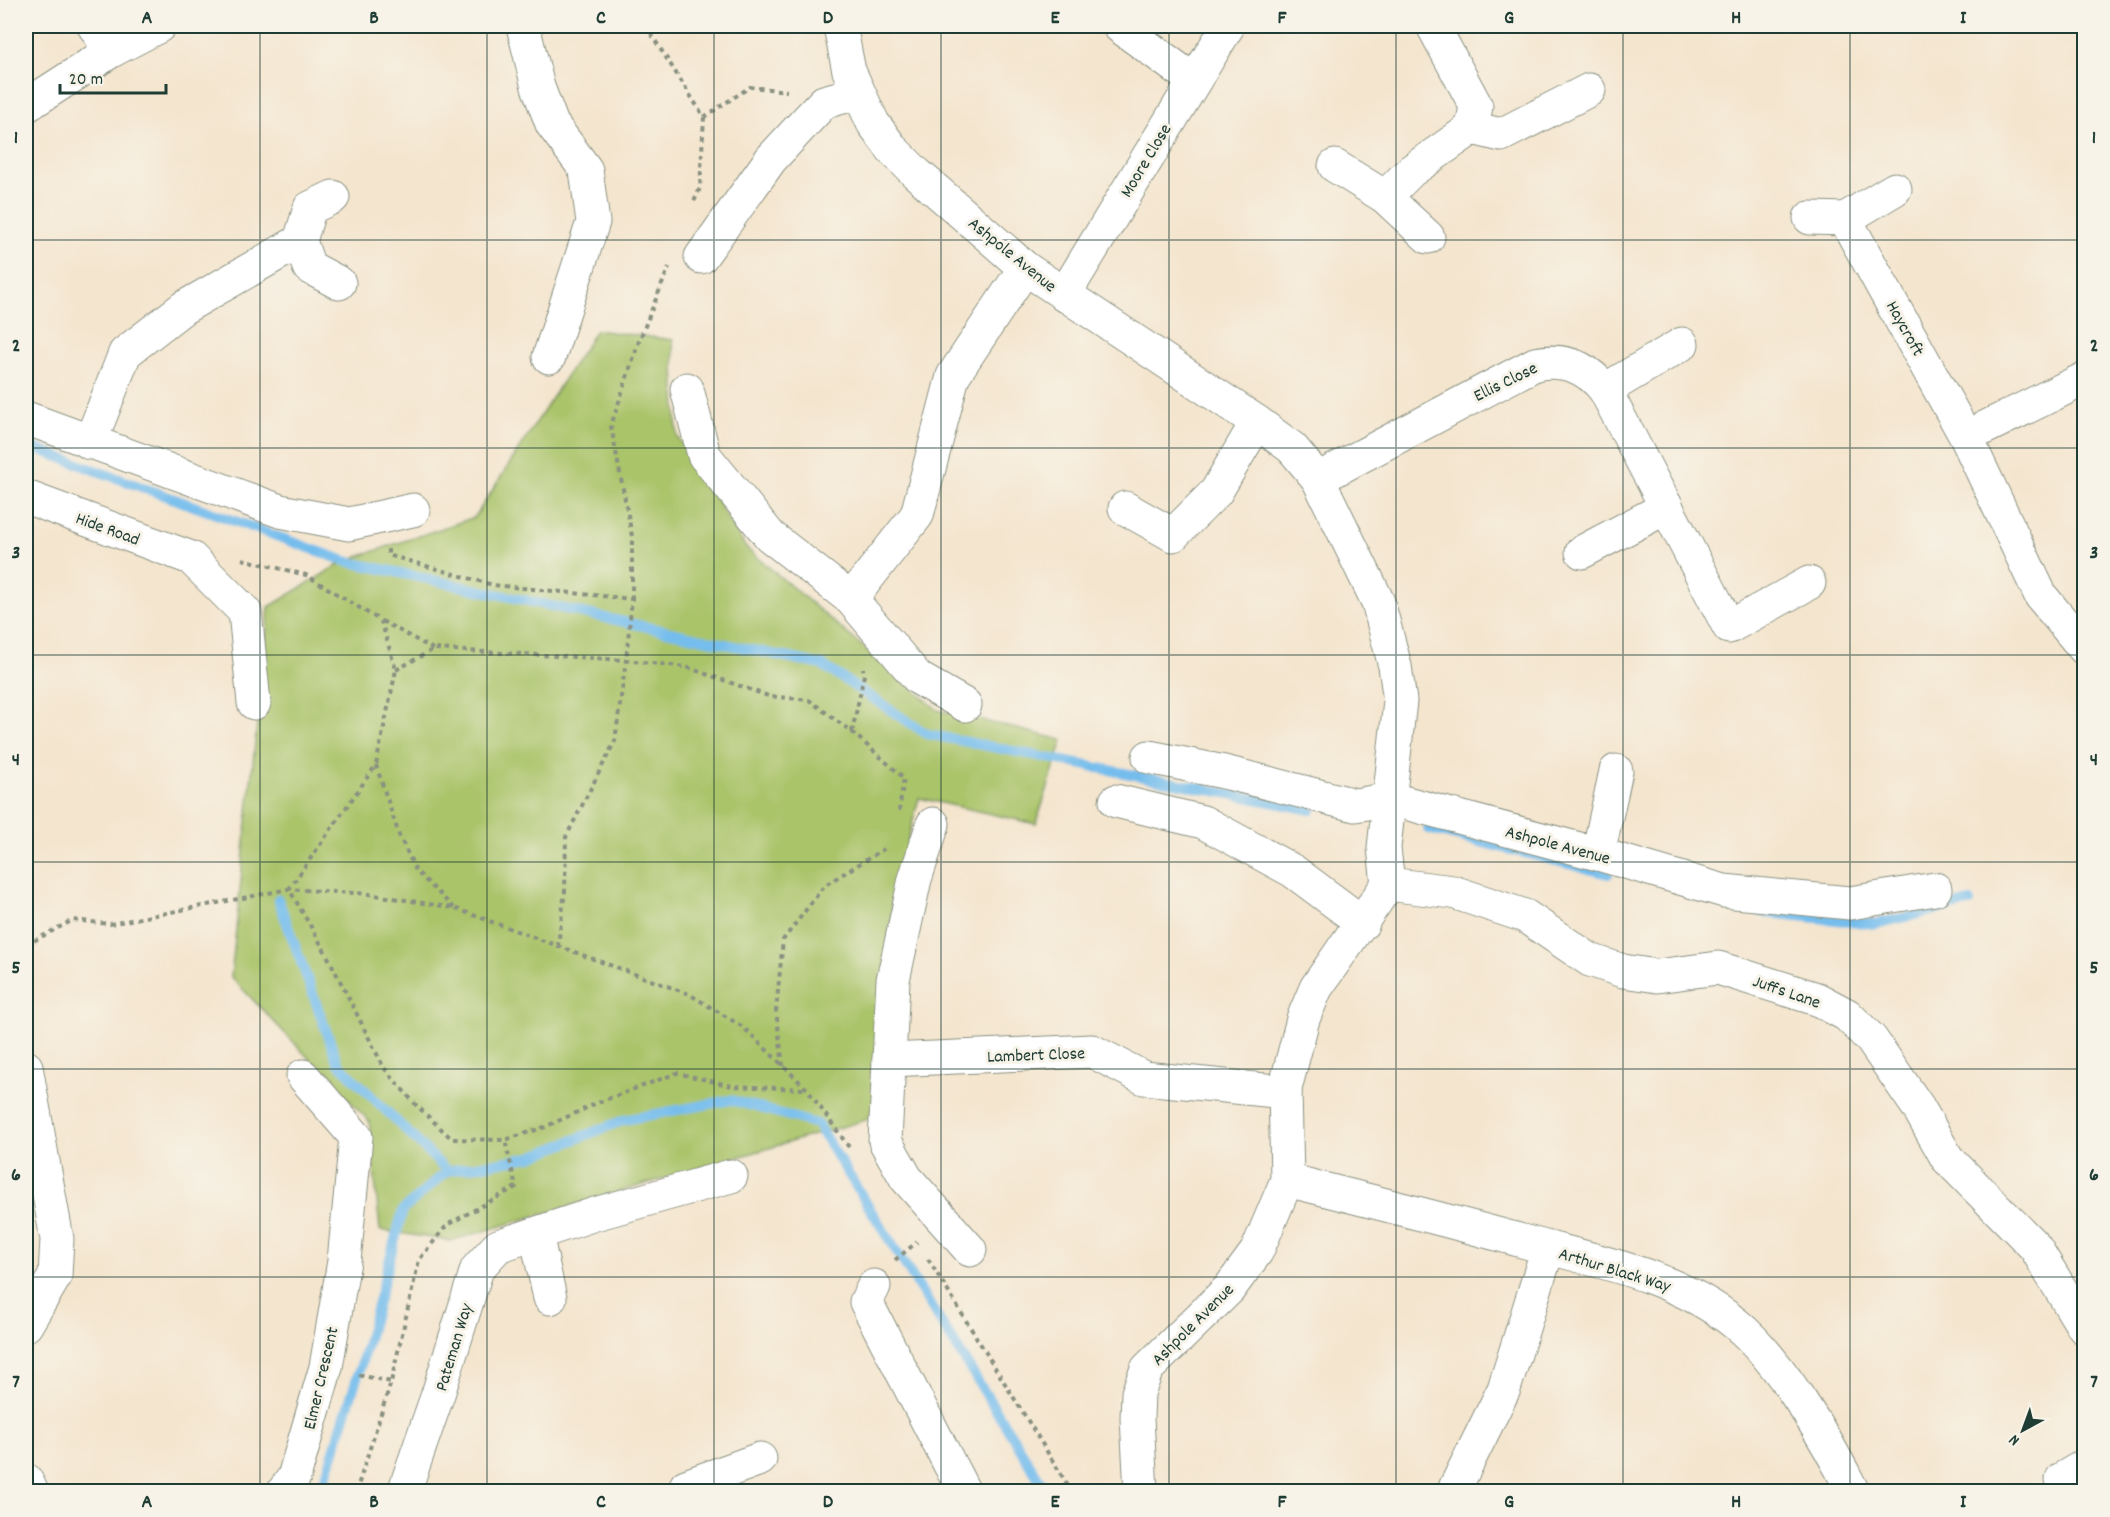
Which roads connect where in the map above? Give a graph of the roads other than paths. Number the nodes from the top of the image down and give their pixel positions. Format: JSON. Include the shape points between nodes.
{"nodes":[{"id":1,"x":159,"y":26,"type":"edge"},
{"id":2,"x":523,"y":26,"type":"edge"},
{"id":3,"x":840,"y":26,"type":"edge"},
{"id":4,"x":1119,"y":26,"type":"edge"},
{"id":5,"x":1228,"y":26,"type":"edge"},
{"id":6,"x":1432,"y":26,"type":"edge"},
{"id":7,"x":103,"y":38,"type":"edge"},
{"id":8,"x":1193,"y":80,"type":"junction"},
{"id":9,"x":1589,"y":90,"type":"dead end"},
{"id":10,"x":857,"y":93,"type":"junction"},
{"id":11,"x":26,"y":106,"type":"edge"},
{"id":12,"x":1472,"y":128,"type":"junction"},
{"id":13,"x":1335,"y":166,"type":"dead end"},
{"id":14,"x":1895,"y":189,"type":"dead end"},
{"id":15,"x":333,"y":197,"type":"dead end"},
{"id":16,"x":1385,"y":197,"type":"junction"},
{"id":17,"x":1810,"y":218,"type":"dead end"},
{"id":18,"x":1845,"y":219,"type":"junction"},
{"id":19,"x":1428,"y":237,"type":"dead end"},
{"id":20,"x":300,"y":241,"type":"junction"},
{"id":21,"x":701,"y":256,"type":"dead end"},
{"id":22,"x":1025,"y":268,"type":"junction"},
{"id":23,"x":339,"y":283,"type":"dead end"},
{"id":24,"x":1064,"y":295,"type":"junction"},
{"id":25,"x":1682,"y":344,"type":"dead end"},
{"id":26,"x":549,"y":357,"type":"dead end"},
{"id":27,"x":2085,"y":379,"type":"edge"},
{"id":28,"x":687,"y":389,"type":"dead end"},
{"id":29,"x":1605,"y":390,"type":"junction"},
{"id":30,"x":26,"y":418,"type":"edge"},
{"id":31,"x":1257,"y":422,"type":"junction"},
{"id":32,"x":1966,"y":437,"type":"junction"},
{"id":33,"x":90,"y":443,"type":"junction"},
{"id":34,"x":1318,"y":478,"type":"junction"},
{"id":35,"x":26,"y":497,"type":"edge"},
{"id":36,"x":1666,"y":507,"type":"junction"},
{"id":37,"x":1125,"y":508,"type":"dead end"},
{"id":38,"x":413,"y":510,"type":"dead end"},
{"id":39,"x":1582,"y":552,"type":"dead end"},
{"id":40,"x":1809,"y":583,"type":"dead end"},
{"id":41,"x":851,"y":599,"type":"junction"},
{"id":42,"x":2085,"y":648,"type":"edge"},
{"id":43,"x":254,"y":703,"type":"dead end"},
{"id":44,"x":965,"y":705,"type":"dead end"},
{"id":45,"x":1149,"y":757,"type":"dead end"},
{"id":46,"x":1616,"y":771,"type":"dead end"},
{"id":47,"x":1391,"y":800,"type":"junction"},
{"id":48,"x":1116,"y":801,"type":"dead end"},
{"id":49,"x":933,"y":824,"type":"dead end"},
{"id":50,"x":1598,"y":854,"type":"junction"},
{"id":51,"x":1388,"y":884,"type":"junction"},
{"id":52,"x":1935,"y":889,"type":"dead end"},
{"id":53,"x":1364,"y":923,"type":"junction"},
{"id":54,"x":889,"y":1060,"type":"junction"},
{"id":55,"x":26,"y":1067,"type":"edge"},
{"id":56,"x":303,"y":1076,"type":"dead end"},
{"id":57,"x":1285,"y":1092,"type":"junction"},
{"id":58,"x":731,"y":1176,"type":"dead end"},
{"id":59,"x":1287,"y":1180,"type":"junction"},
{"id":60,"x":536,"y":1234,"type":"junction"},
{"id":61,"x":1548,"y":1248,"type":"junction"},
{"id":62,"x":970,"y":1250,"type":"dead end"},
{"id":63,"x":881,"y":1276,"type":"road end"},
{"id":64,"x":550,"y":1298,"type":"dead end"},
{"id":65,"x":26,"y":1325,"type":"edge"},
{"id":66,"x":2085,"y":1328,"type":"edge"},
{"id":67,"x":760,"y":1460,"type":"dead end"},
{"id":68,"x":26,"y":1480,"type":"edge"},
{"id":69,"x":681,"y":1490,"type":"edge"},
{"id":70,"x":32,"y":1491,"type":"edge"},
{"id":71,"x":283,"y":1491,"type":"edge"},
{"id":72,"x":404,"y":1491,"type":"edge"},
{"id":73,"x":964,"y":1491,"type":"edge"},
{"id":74,"x":1141,"y":1491,"type":"edge"},
{"id":75,"x":1453,"y":1491,"type":"edge"},
{"id":76,"x":1853,"y":1491,"type":"edge"}],
"edges":[{"from":1,"to":7,"type":"street"},
{"from":2,"to":26,"type":"street","via":[[552,124],[586,170],[593,222]]},
{"from":3,"to":10,"type":"street","name":"Ashpole Avenue"},
{"from":4,"to":8,"type":"street"},
{"from":5,"to":8,"type":"street","name":"Moore Close"},
{"from":6,"to":12,"type":"street","via":[[1476,106]]},
{"from":7,"to":11,"type":"street"},
{"from":8,"to":24,"type":"street","name":"Moore Close"},
{"from":9,"to":12,"type":"street","via":[[1501,135]]},
{"from":10,"to":21,"type":"street","via":[[824,102],[771,159]]},
{"from":10,"to":22,"type":"street","name":"Ashpole Avenue","via":[[893,150]]},
{"from":12,"to":16,"type":"street","via":[[1411,171]]},
{"from":13,"to":16,"type":"street"},
{"from":14,"to":18,"type":"street"},
{"from":15,"to":20,"type":"street","via":[[310,208]]},
{"from":16,"to":19,"type":"street"},
{"from":17,"to":18,"type":"street"},
{"from":18,"to":32,"type":"street","name":"Haycroft"},
{"from":20,"to":23,"type":"street","via":[[309,267]]},
{"from":20,"to":33,"type":"street","via":[[183,308],[125,352]]},
{"from":22,"to":24,"type":"street","name":"Ashpole Avenue"},
{"from":22,"to":41,"type":"street","via":[[953,376],[917,515]]},
{"from":24,"to":31,"type":"street","name":"Ashpole Avenue"},
{"from":25,"to":29,"type":"street"},
{"from":27,"to":32,"type":"street"},
{"from":28,"to":41,"type":"street","via":[[704,455],[770,536]]},
{"from":29,"to":34,"type":"street","name":"Ellis Close","via":[[1596,378],[1570,364],[1535,364]]},
{"from":29,"to":36,"type":"street","name":"Ellis Close"},
{"from":30,"to":33,"type":"street"},
{"from":31,"to":34,"type":"street","name":"Ashpole Avenue","via":[[1292,448]]},
{"from":31,"to":37,"type":"street","via":[[1216,492],[1173,535]]},
{"from":32,"to":42,"type":"street","name":"Haycroft","via":[[2041,596]]},
{"from":33,"to":38,"type":"street","via":[[280,511],[350,524]]},
{"from":34,"to":47,"type":"street","name":"Ashpole Avenue","via":[[1378,602],[1395,666],[1400,701]]},
{"from":35,"to":43,"type":"street","name":"Hide Road","via":[[191,558],[245,612]]},
{"from":36,"to":39,"type":"street"},
{"from":36,"to":40,"type":"street","name":"Ellis Close","via":[[1729,627]]},
{"from":41,"to":44,"type":"street","via":[[918,678]]},
{"from":45,"to":47,"type":"street","via":[[1355,805]]},
{"from":46,"to":50,"type":"street"},
{"from":47,"to":50,"type":"street","name":"Ashpole Avenue"},
{"from":47,"to":51,"type":"street","name":"Ashpole Avenue","via":[[1384,848]]},
{"from":48,"to":53,"type":"street","via":[[1203,822],[1293,871]]},
{"from":49,"to":54,"type":"street","via":[[915,879],[892,980]]},
{"from":50,"to":52,"type":"street","name":"Ashpole Avenue","via":[[1724,891],[1850,903]]},
{"from":51,"to":53,"type":"street","name":"Ashpole Avenue"},
{"from":51,"to":66,"type":"street","name":"Juffs Lane","via":[[1453,892],[1525,916],[1590,960],[1623,971],[1657,976],[1718,968],[1817,999],[1847,1015],[1871,1039],[1918,1107],[1947,1158],[2035,1246]]},
{"from":53,"to":57,"type":"street","name":"Ashpole Avenue","via":[[1316,988],[1303,1019]]},
{"from":54,"to":57,"type":"street","name":"Lambert Close","via":[[1092,1051],[1144,1078]]},
{"from":54,"to":62,"type":"street","via":[[885,1141],[906,1178]]},
{"from":55,"to":65,"type":"street","via":[[57,1239],[55,1276]]},
{"from":56,"to":71,"type":"street","name":"Elmer Crescent","via":[[356,1137],[344,1261],[326,1367],[294,1477]]},
{"from":57,"to":59,"type":"street","name":"Ashpole Avenue"},
{"from":58,"to":60,"type":"street","name":"Pateman Way"},
{"from":59,"to":61,"type":"street","name":"Arthur Black Way"},
{"from":59,"to":74,"type":"street","name":"Ashpole Avenue","via":[[1257,1251],[1229,1289],[1147,1369],[1138,1393]]},
{"from":60,"to":64,"type":"street"},
{"from":60,"to":72,"type":"street","name":"Pateman Way","via":[[498,1246],[477,1269]]},
{"from":61,"to":75,"type":"street","via":[[1504,1389]]},
{"from":61,"to":76,"type":"street","name":"Arthur Black Way","via":[[1656,1279],[1712,1306],[1737,1325],[1784,1378]]},
{"from":63,"to":73,"type":"street","via":[[866,1302]]},
{"from":67,"to":69,"type":"street"},
{"from":68,"to":70,"type":"street"}]}
